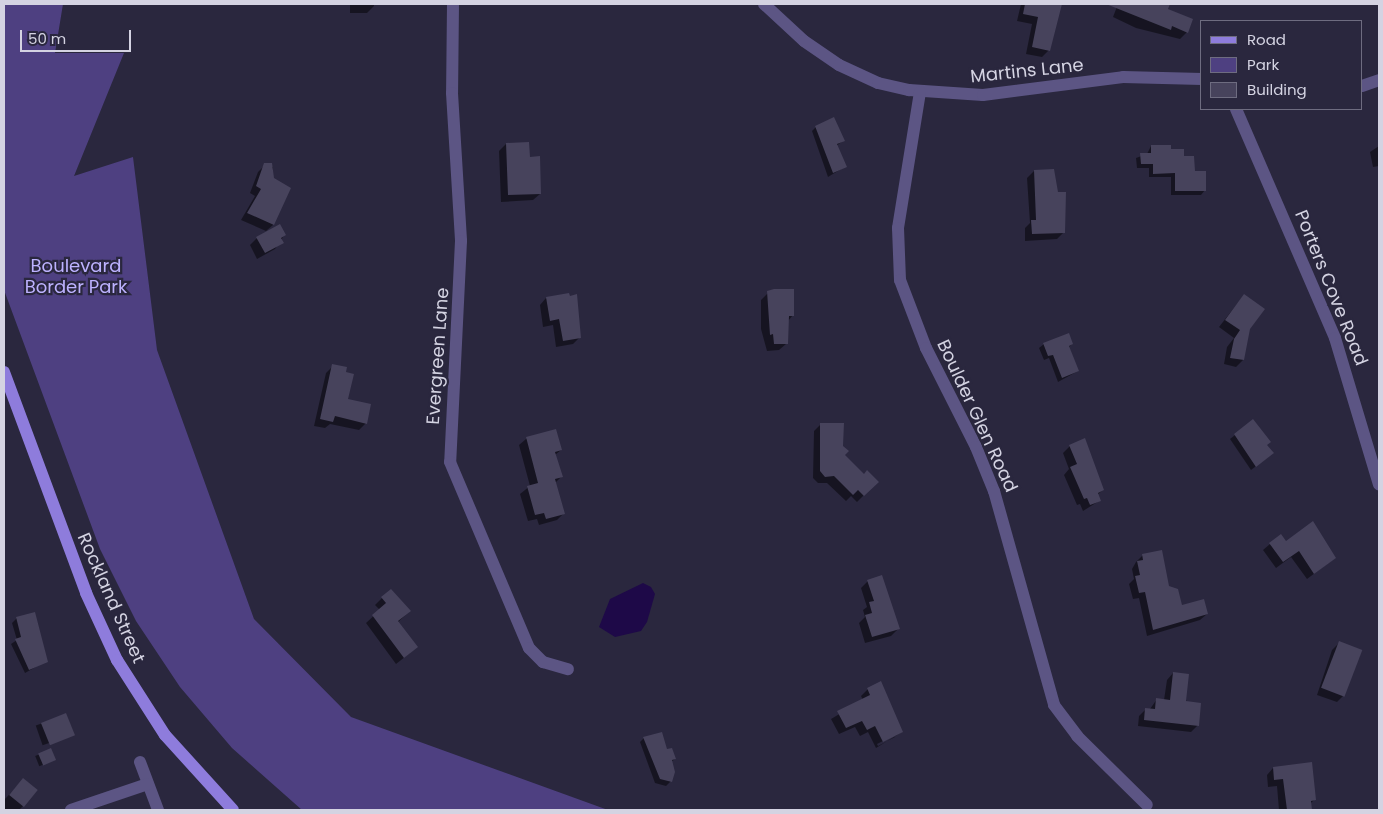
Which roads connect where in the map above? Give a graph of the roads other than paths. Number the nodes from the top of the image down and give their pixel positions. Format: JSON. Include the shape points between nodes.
{"nodes":[{"id":1,"x":452,"y":4,"type":"edge"},
{"id":2,"x":764,"y":4,"type":"edge"},
{"id":3,"x":1200,"y":79,"type":"edge"},
{"id":4,"x":1379,"y":80,"type":"edge"},
{"id":5,"x":1363,"y":86,"type":"edge"},
{"id":6,"x":920,"y":92,"type":"junction"},
{"id":7,"x":1236,"y":110,"type":"edge"},
{"id":8,"x":4,"y":372,"type":"edge"},
{"id":9,"x":1379,"y":485,"type":"edge"},
{"id":10,"x":568,"y":669,"type":"dead end"},
{"id":11,"x":140,"y":762,"type":"dead end"},
{"id":12,"x":148,"y":784,"type":"junction"},
{"id":13,"x":213,"y":791,"type":"junction"},
{"id":14,"x":1148,"y":805,"type":"dead end"},
{"id":15,"x":71,"y":810,"type":"edge"},
{"id":16,"x":158,"y":810,"type":"edge"},
{"id":17,"x":217,"y":810,"type":"edge"},
{"id":18,"x":233,"y":810,"type":"edge"}],
"edges":[{"from":1,"to":10,"type":"street","name":"Evergreen Lane","via":[[452,93],[461,260],[450,462],[529,648],[543,662]]},
{"from":2,"to":6,"type":"street","name":"Martins Lane","via":[[804,41],[839,65],[878,82]]},
{"from":3,"to":6,"type":"street","name":"Martins Lane","via":[[1140,76],[1002,94]]},
{"from":4,"to":5,"type":"street"},
{"from":6,"to":14,"type":"street","name":"Boulder Glen Road","via":[[896,242],[903,288],[926,348],[976,447],[994,491],[1054,705],[1077,736]]},
{"from":7,"to":9,"type":"street","name":"Porters Cove Road","via":[[1335,338]]},
{"from":8,"to":13,"type":"main road","name":"Rockland Street","via":[[105,637],[147,711]]},
{"from":11,"to":12,"type":"street"},
{"from":12,"to":15,"type":"street"},
{"from":12,"to":16,"type":"street"},
{"from":13,"to":17,"type":"main road"},
{"from":13,"to":18,"type":"main road","name":"Rockland Street"}]}
